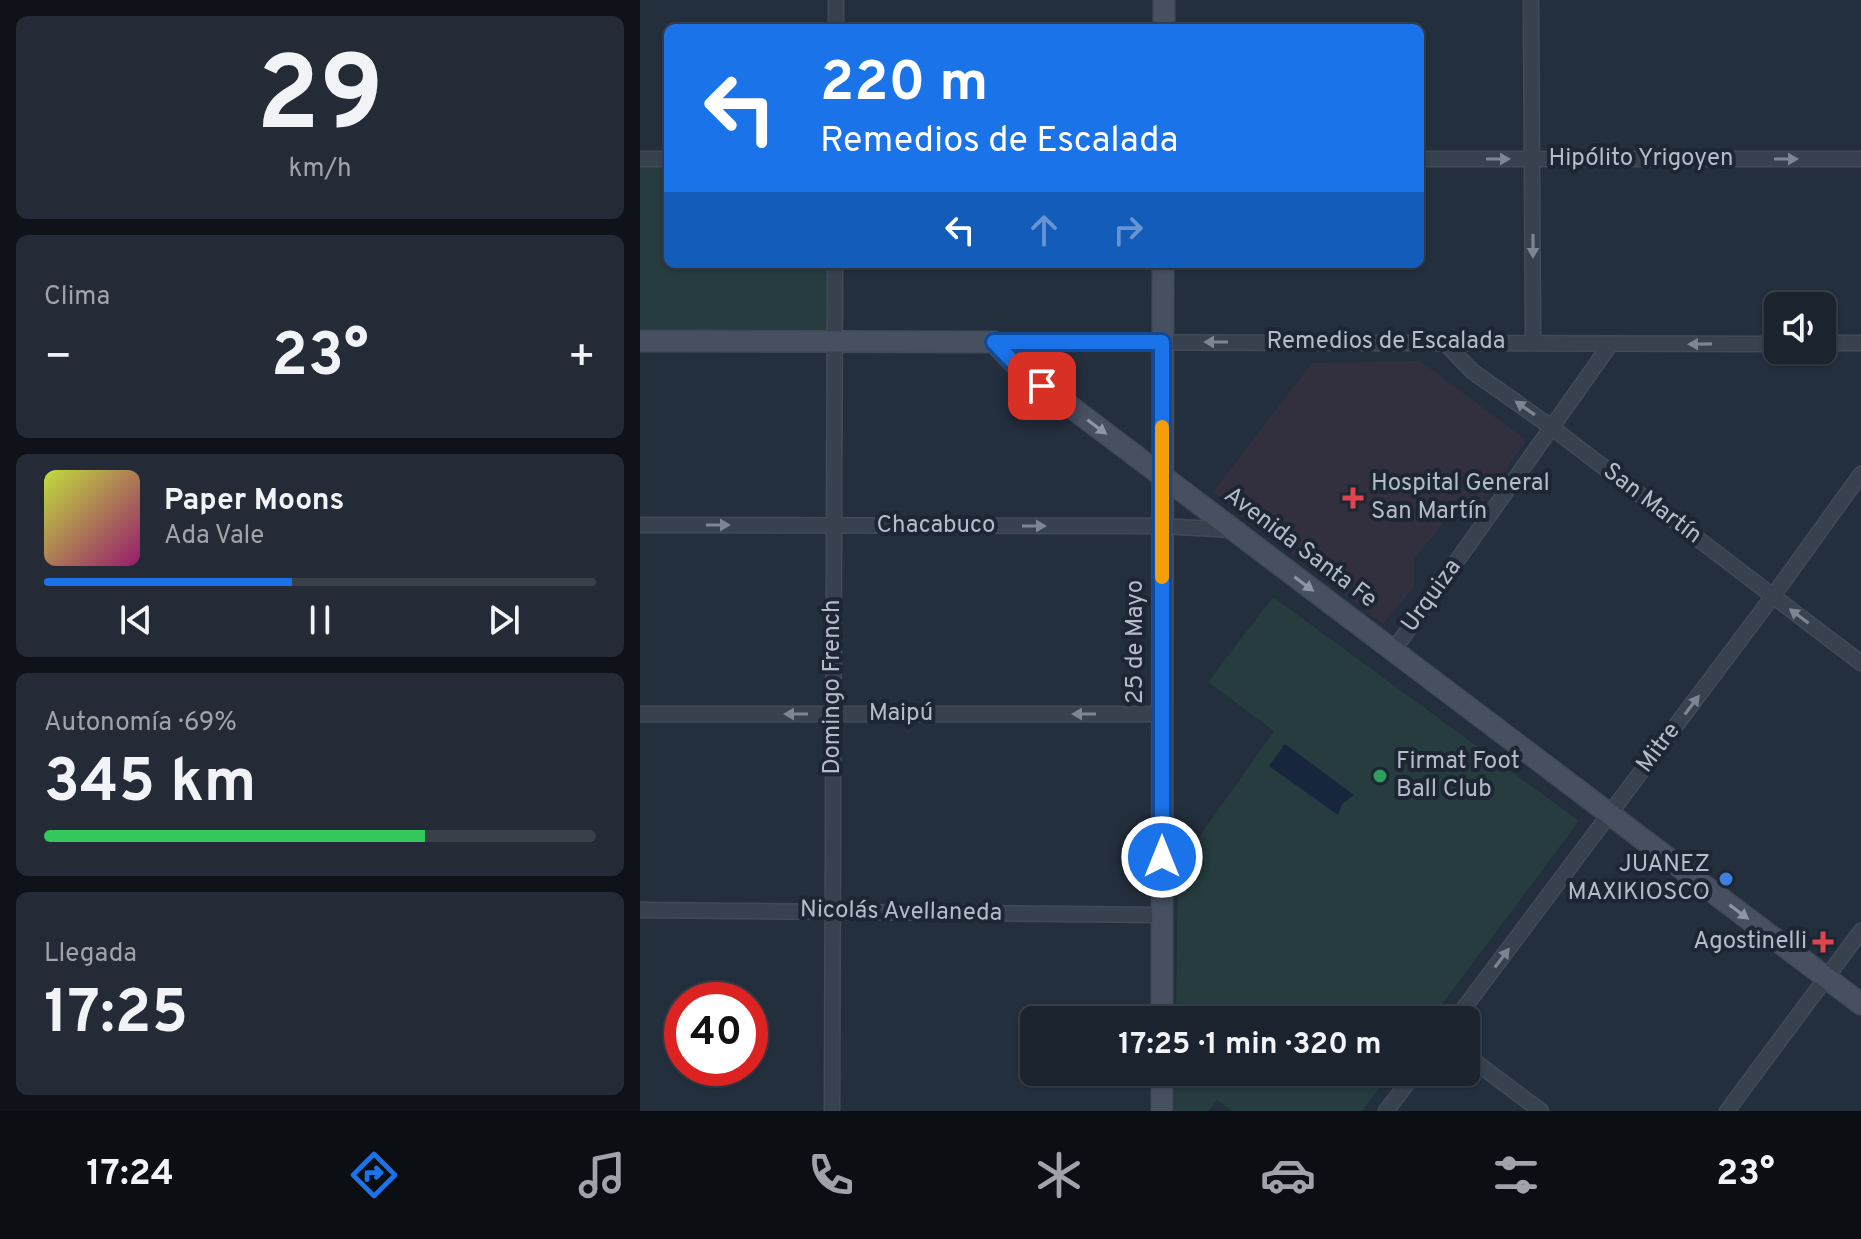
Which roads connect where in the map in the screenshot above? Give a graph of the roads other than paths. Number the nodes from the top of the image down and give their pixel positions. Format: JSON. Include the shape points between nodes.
{"nodes":[{"id":1,"x":836,"y":0,"type":"edge"},
{"id":2,"x":1164,"y":0,"type":"edge"},
{"id":3,"x":1531,"y":0,"type":"edge"},
{"id":4,"x":836,"y":24,"type":"edge"},
{"id":5,"x":1164,"y":24,"type":"edge"},
{"id":6,"x":640,"y":159,"type":"edge"},
{"id":7,"x":664,"y":159,"type":"edge"},
{"id":8,"x":1424,"y":159,"type":"edge"},
{"id":9,"x":1532,"y":159,"type":"junction"},
{"id":10,"x":1861,"y":159,"type":"edge"},
{"id":11,"x":835,"y":268,"type":"edge"},
{"id":12,"x":1163,"y":268,"type":"edge"},
{"id":13,"x":640,"y":341,"type":"edge"},
{"id":14,"x":834,"y":341,"type":"junction"},
{"id":15,"x":994,"y":342,"type":"junction"},
{"id":16,"x":1162,"y":342,"type":"junction"},
{"id":17,"x":1533,"y":342,"type":"junction"},
{"id":18,"x":1445,"y":343,"type":"junction"},
{"id":19,"x":1836,"y":343,"type":"edge"},
{"id":20,"x":1861,"y":343,"type":"edge"},
{"id":21,"x":1764,"y":344,"type":"edge"},
{"id":22,"x":1610,"y":345,"type":"junction"},
{"id":23,"x":1551,"y":427,"type":"junction"},
{"id":24,"x":1861,"y":474,"type":"edge"},
{"id":25,"x":1162,"y":476,"type":"junction"},
{"id":26,"x":640,"y":525,"type":"edge"},
{"id":27,"x":834,"y":526,"type":"junction"},
{"id":28,"x":1162,"y":526,"type":"junction"},
{"id":29,"x":1233,"y":530,"type":"junction"},
{"id":30,"x":1773,"y":596,"type":"junction"},
{"id":31,"x":1393,"y":651,"type":"junction"},
{"id":32,"x":1861,"y":663,"type":"edge"},
{"id":33,"x":640,"y":714,"type":"edge"},
{"id":34,"x":833,"y":714,"type":"junction"},
{"id":35,"x":1162,"y":714,"type":"junction"},
{"id":36,"x":1610,"y":814,"type":"junction"},
{"id":37,"x":640,"y":910,"type":"edge"},
{"id":38,"x":832,"y":912,"type":"junction"},
{"id":39,"x":1162,"y":915,"type":"junction"},
{"id":40,"x":1861,"y":931,"type":"edge"},
{"id":41,"x":1826,"y":978,"type":"junction"},
{"id":42,"x":1861,"y":1004,"type":"edge"},
{"id":43,"x":1162,"y":1006,"type":"edge"},
{"id":44,"x":1466,"y":1006,"type":"edge"},
{"id":45,"x":1480,"y":1065,"type":"edge"},
{"id":46,"x":1162,"y":1086,"type":"edge"},
{"id":47,"x":1405,"y":1086,"type":"edge"},
{"id":48,"x":832,"y":1111,"type":"edge"},
{"id":49,"x":1162,"y":1111,"type":"edge"},
{"id":50,"x":1386,"y":1111,"type":"edge"},
{"id":51,"x":1541,"y":1111,"type":"edge"},
{"id":52,"x":1727,"y":1111,"type":"edge"}],
"edges":[{"from":1,"to":4,"type":"street"},
{"from":2,"to":5,"type":"street"},
{"from":3,"to":9,"type":"street"},
{"from":6,"to":7,"type":"street"},
{"from":8,"to":9,"type":"street","name":"Hipólito Yrigoyen","one_way":true},
{"from":9,"to":10,"type":"street","name":"Hipólito Yrigoyen","one_way":true},
{"from":9,"to":17,"type":"street","one_way":true},
{"from":11,"to":14,"type":"street","name":"Domingo French"},
{"from":12,"to":16,"type":"street","name":"25 de Mayo"},
{"from":13,"to":14,"type":"street"},
{"from":14,"to":15,"type":"street"},
{"from":14,"to":27,"type":"street","name":"Domingo French"},
{"from":15,"to":16,"type":"street","name":"Remedios de Escalada"},
{"from":15,"to":25,"type":"street","name":"Avenida Santa Fe","one_way":true,"via":[[1018,367]]},
{"from":18,"to":16,"type":"street","name":"Remedios de Escalada","one_way":true},
{"from":16,"to":25,"type":"street","name":"25 de Mayo"},
{"from":17,"to":18,"type":"street","name":"Remedios de Escalada"},
{"from":17,"to":22,"type":"street","name":"Remedios de Escalada"},
{"from":23,"to":18,"type":"street","name":"San Martín","one_way":true,"via":[[1472,371]]},
{"from":19,"to":20,"type":"street"},
{"from":21,"to":22,"type":"street","name":"Remedios de Escalada","one_way":true},
{"from":22,"to":23,"type":"street","name":"Urquiza"},
{"from":23,"to":30,"type":"street","name":"San Martín"},
{"from":23,"to":31,"type":"street","name":"Urquiza"},
{"from":24,"to":30,"type":"street","name":"Mitre"},
{"from":25,"to":28,"type":"street","name":"25 de Mayo"},
{"from":25,"to":29,"type":"street","name":"Avenida Santa Fe"},
{"from":26,"to":27,"type":"street","name":"Chacabuco","one_way":true},
{"from":27,"to":28,"type":"street","name":"Chacabuco","one_way":true},
{"from":27,"to":34,"type":"street","name":"Domingo French"},
{"from":28,"to":29,"type":"street","name":"Chacabuco"},
{"from":28,"to":35,"type":"street","name":"25 de Mayo"},
{"from":29,"to":31,"type":"street","name":"Avenida Santa Fe","one_way":true},
{"from":32,"to":30,"type":"street","name":"San Martín","one_way":true},
{"from":36,"to":30,"type":"street","name":"Mitre","one_way":true},
{"from":31,"to":36,"type":"street","name":"Avenida Santa Fe"},
{"from":34,"to":33,"type":"street","name":"Maipú","one_way":true},
{"from":35,"to":34,"type":"street","name":"Maipú","one_way":true},
{"from":34,"to":38,"type":"street","name":"Domingo French"},
{"from":35,"to":39,"type":"street","name":"25 de Mayo"},
{"from":36,"to":41,"type":"street","name":"Avenida Santa Fe","one_way":true},
{"from":44,"to":36,"type":"street","name":"Mitre","one_way":true},
{"from":37,"to":38,"type":"street","name":"Nicolás Avellaneda"},
{"from":38,"to":39,"type":"street","name":"Nicolás Avellaneda"},
{"from":38,"to":48,"type":"street","name":"Domingo French"},
{"from":39,"to":43,"type":"street","name":"25 de Mayo"},
{"from":40,"to":41,"type":"street"},
{"from":41,"to":42,"type":"street","name":"Avenida Santa Fe"},
{"from":41,"to":52,"type":"street"},
{"from":45,"to":51,"type":"street"},
{"from":46,"to":49,"type":"street"},
{"from":47,"to":50,"type":"street"}]}
